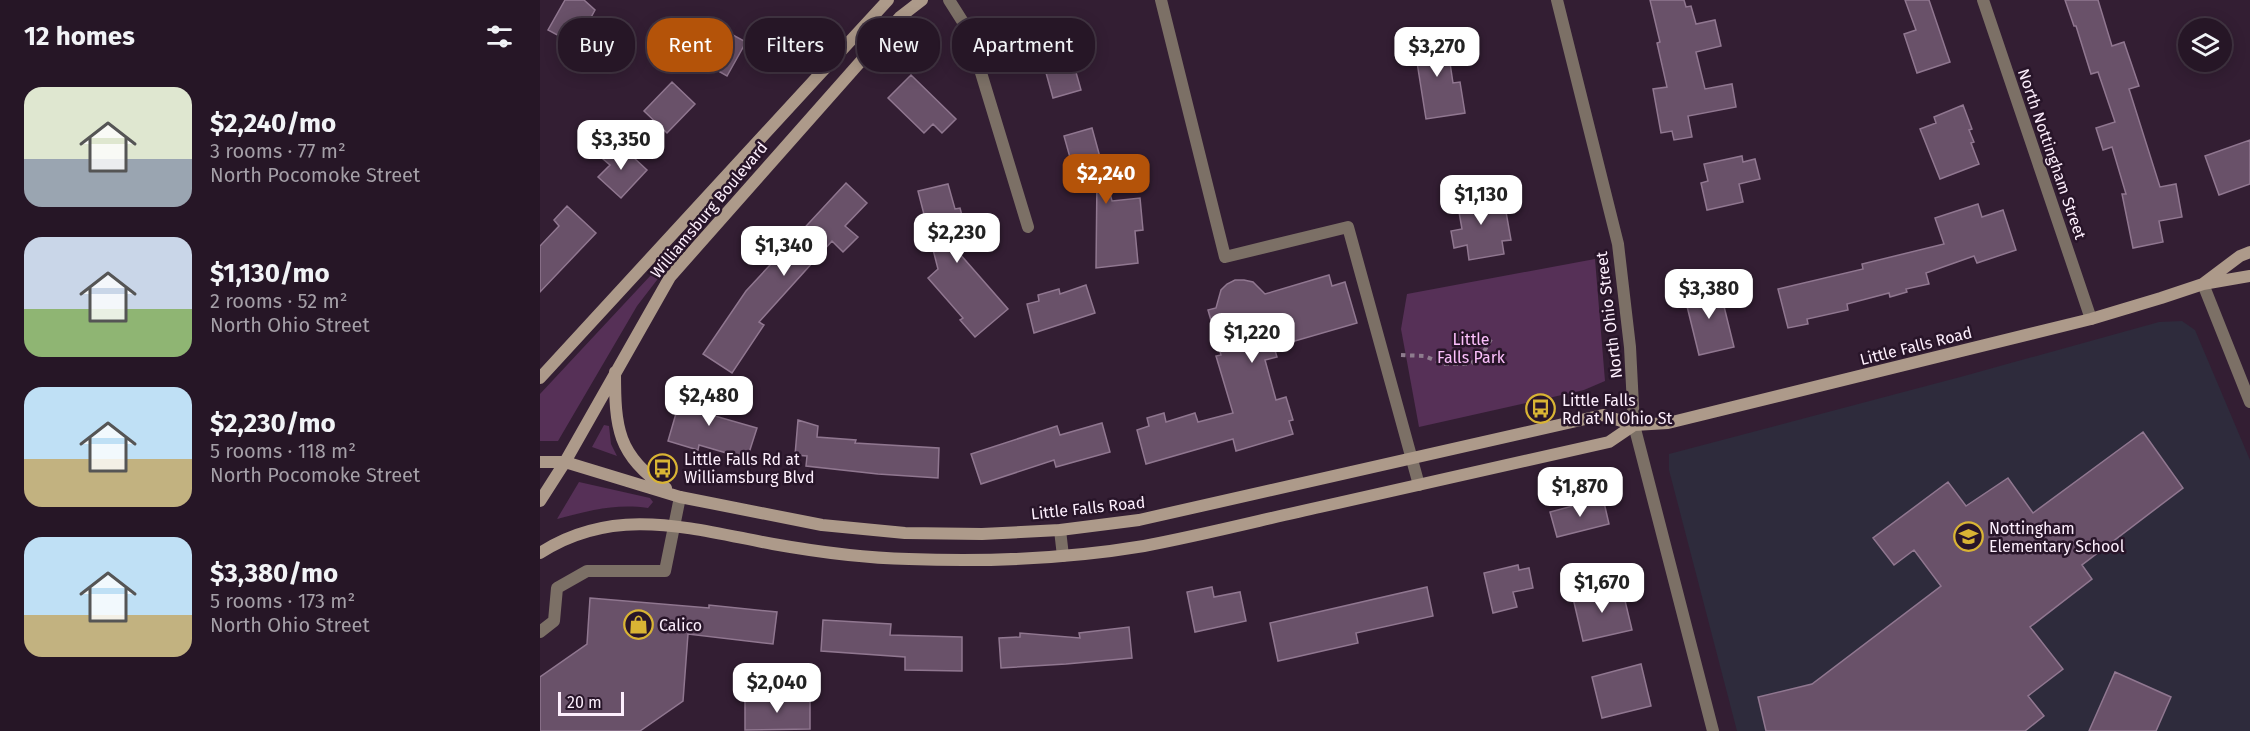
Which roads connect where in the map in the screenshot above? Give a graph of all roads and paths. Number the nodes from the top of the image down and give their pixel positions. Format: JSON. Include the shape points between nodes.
{"nodes":[{"id":1,"x":888,"y":0,"type":"edge"},
{"id":2,"x":922,"y":0,"type":"edge"},
{"id":3,"x":949,"y":0,"type":"edge"},
{"id":4,"x":1161,"y":0,"type":"edge"},
{"id":5,"x":1557,"y":0,"type":"edge"},
{"id":6,"x":1983,"y":0,"type":"edge"},
{"id":7,"x":1028,"y":227,"type":"dead end"},
{"id":8,"x":2250,"y":252,"type":"edge"},
{"id":9,"x":2250,"y":276,"type":"edge"},
{"id":10,"x":2203,"y":284,"type":"junction"},
{"id":11,"x":2091,"y":319,"type":"junction"},
{"id":12,"x":1491,"y":339,"type":"dead end"},
{"id":13,"x":1385,"y":358,"type":"junction"},
{"id":14,"x":615,"y":371,"type":"junction"},
{"id":15,"x":540,"y":378,"type":"edge"},
{"id":16,"x":2250,"y":402,"type":"edge"},
{"id":17,"x":1634,"y":425,"type":"junction"},
{"id":18,"x":1412,"y":459,"type":"junction"},
{"id":19,"x":540,"y":462,"type":"edge"},
{"id":20,"x":565,"y":462,"type":"junction"},
{"id":21,"x":1419,"y":485,"type":"junction"},
{"id":22,"x":680,"y":497,"type":"junction"},
{"id":23,"x":540,"y":501,"type":"edge"},
{"id":24,"x":674,"y":526,"type":"junction"},
{"id":25,"x":1060,"y":530,"type":"junction"},
{"id":26,"x":540,"y":553,"type":"edge"},
{"id":27,"x":1063,"y":556,"type":"junction"},
{"id":28,"x":540,"y":632,"type":"edge"},
{"id":29,"x":1713,"y":731,"type":"edge"}],
"edges":[{"from":1,"to":15,"type":"street","name":"Williamsburg Boulevard"},
{"from":2,"to":14,"type":"street","name":"Williamsburg Boulevard","via":[[900,17],[670,277]]},
{"from":3,"to":7,"type":"street","via":[[968,30]]},
{"from":4,"to":13,"type":"street","via":[[1225,257],[1348,227]]},
{"from":5,"to":17,"type":"street","name":"North Ohio Street","via":[[1618,244]]},
{"from":6,"to":11,"type":"street","name":"North Nottingham Street"},
{"from":8,"to":10,"type":"street","name":"Little Falls Road"},
{"from":9,"to":10,"type":"street","name":"Little Falls Road"},
{"from":10,"to":11,"type":"street","name":"Little Falls Road"},
{"from":10,"to":16,"type":"street"},
{"from":11,"to":17,"type":"street","name":"Little Falls Road","via":[[1680,421]]},
{"from":12,"to":13,"type":"path","via":[[1482,355],[1470,364],[1445,364],[1424,356]]},
{"from":13,"to":18,"type":"street"},
{"from":14,"to":20,"type":"street","name":"Williamsburg Boulevard"},
{"from":14,"to":22,"type":"street","via":[[615,411],[631,459]]},
{"from":17,"to":18,"type":"street","name":"Little Falls Road","via":[[1603,415]]},
{"from":17,"to":21,"type":"street","name":"Little Falls Road","via":[[1609,442]]},
{"from":17,"to":29,"type":"street","name":"North Ohio Street"},
{"from":18,"to":21,"type":"street"},
{"from":18,"to":25,"type":"street","name":"Little Falls Road","via":[[1139,520]]},
{"from":19,"to":20,"type":"street","name":"Little Falls Road"},
{"from":20,"to":22,"type":"street","name":"Little Falls Road"},
{"from":20,"to":23,"type":"street","name":"Williamsburg Boulevard"},
{"from":21,"to":27,"type":"street","name":"Little Falls Road","via":[[1143,546]]},
{"from":22,"to":24,"type":"street"},
{"from":22,"to":25,"type":"street","name":"Little Falls Road","via":[[822,525],[895,532],[981,534]]},
{"from":24,"to":26,"type":"street","name":"Little Falls Road","via":[[634,523],[595,528],[559,541]]},
{"from":24,"to":27,"type":"street","name":"Little Falls Road","via":[[820,552],[905,559],[982,561]]},
{"from":24,"to":28,"type":"street","via":[[665,571],[586,572],[557,588],[554,621]]},
{"from":25,"to":27,"type":"street"}]}
